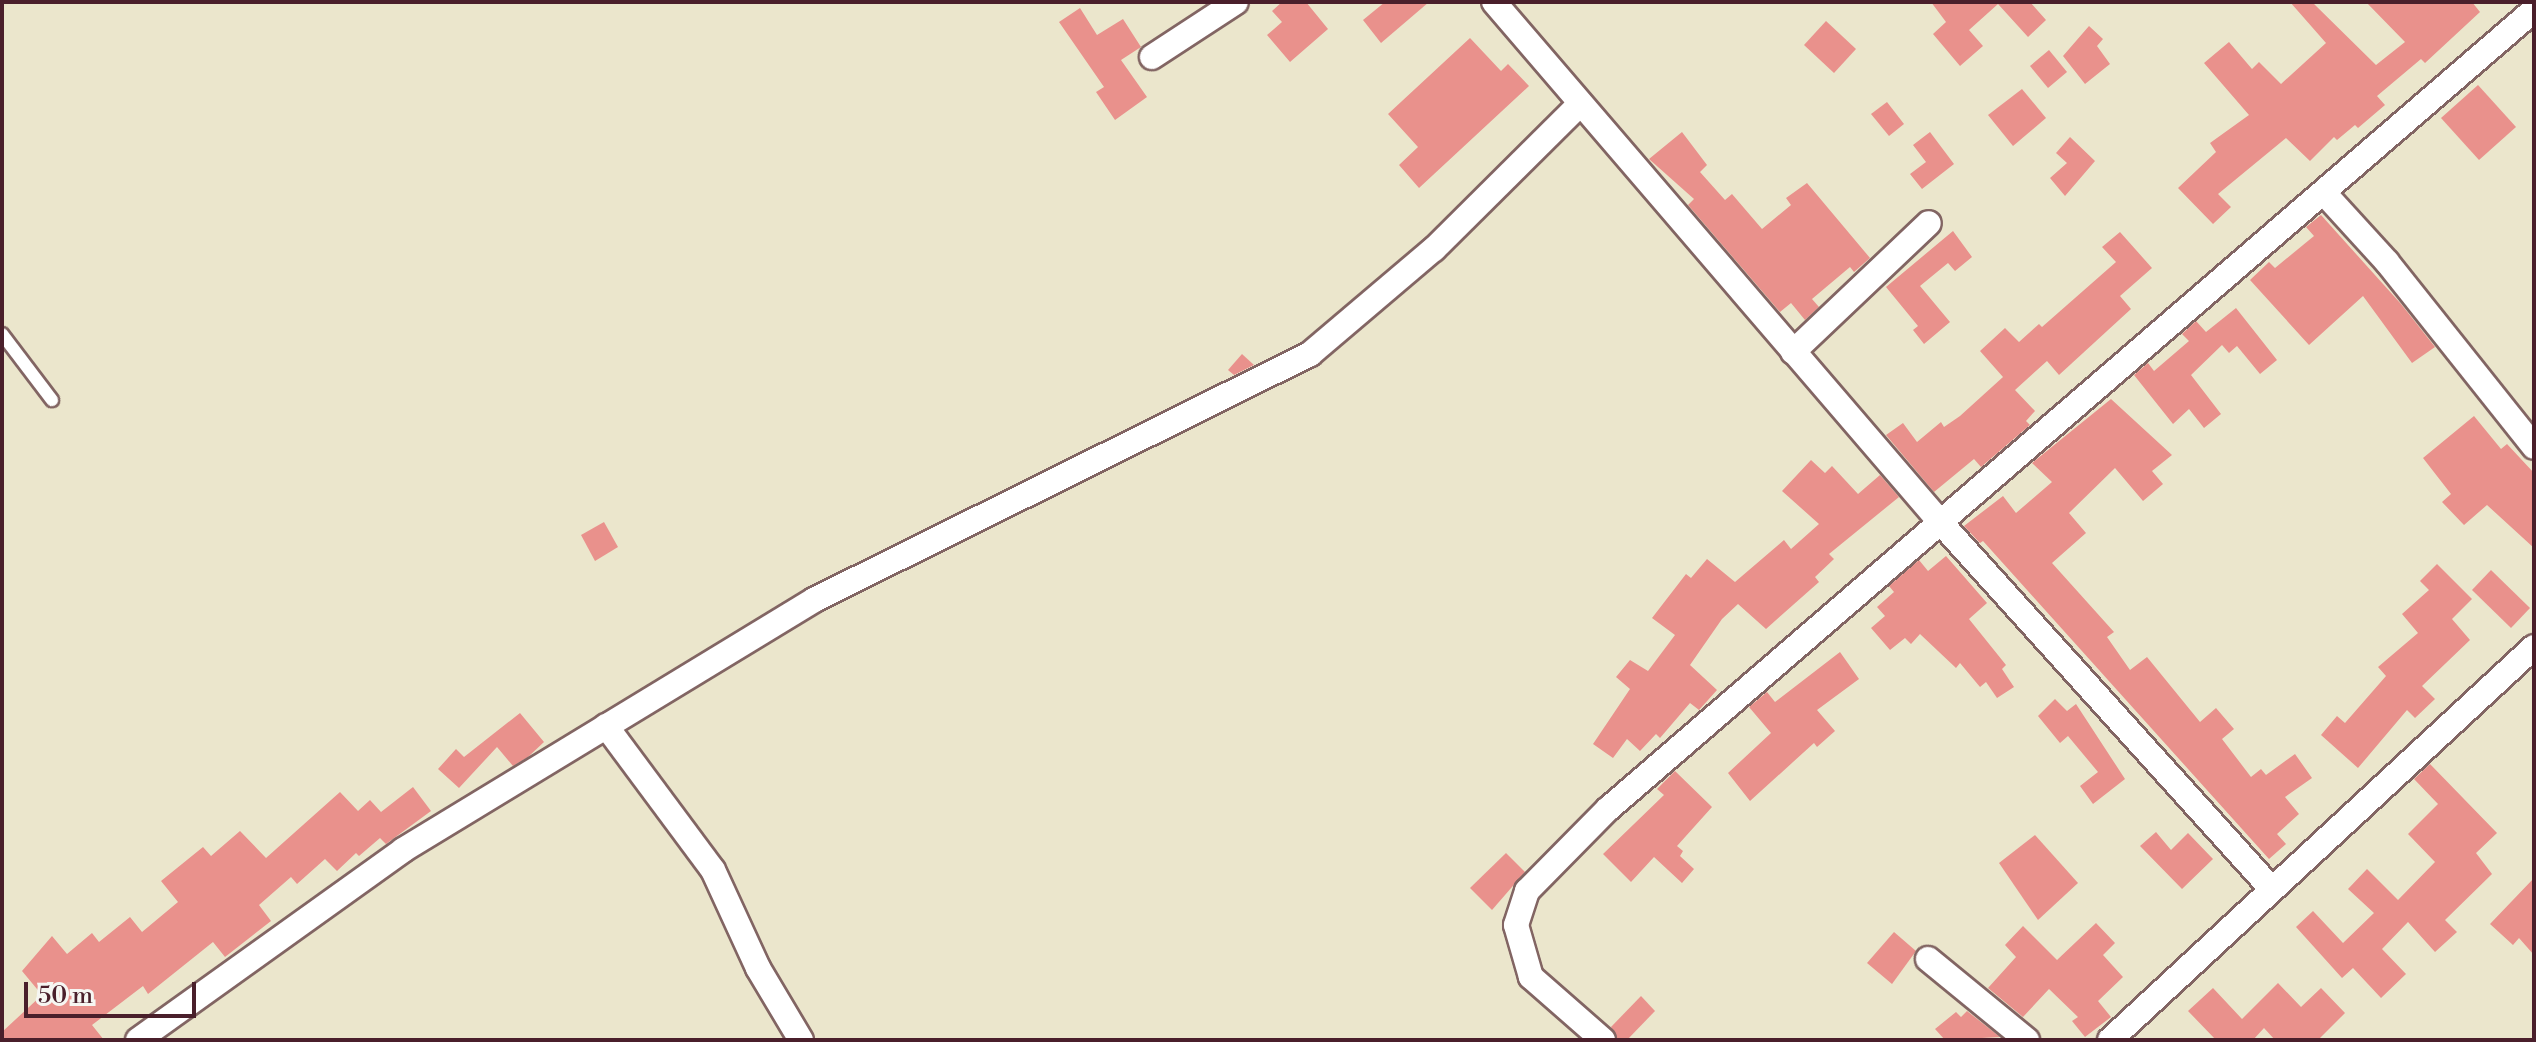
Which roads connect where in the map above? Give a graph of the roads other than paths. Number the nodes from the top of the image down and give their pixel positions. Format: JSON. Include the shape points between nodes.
{"nodes":[{"id":1,"x":1236,"y":2,"type":"edge"},
{"id":2,"x":1494,"y":2,"type":"edge"},
{"id":3,"x":2534,"y":10,"type":"edge"},
{"id":4,"x":1152,"y":57,"type":"dead end"},
{"id":5,"x":1580,"y":104,"type":"junction"},
{"id":6,"x":2325,"y":194,"type":"junction"},
{"id":7,"x":1929,"y":223,"type":"dead end"},
{"id":8,"x":2,"y":334,"type":"edge"},
{"id":9,"x":1793,"y":352,"type":"junction"},
{"id":10,"x":52,"y":400,"type":"dead end"},
{"id":11,"x":2534,"y":447,"type":"edge"},
{"id":12,"x":1941,"y":523,"type":"junction"},
{"id":13,"x":2534,"y":647,"type":"edge"},
{"id":14,"x":606,"y":726,"type":"junction"},
{"id":15,"x":2271,"y":888,"type":"junction"},
{"id":16,"x":1928,"y":959,"type":"dead end"},
{"id":17,"x":138,"y":1040,"type":"edge"},
{"id":18,"x":801,"y":1040,"type":"edge"},
{"id":19,"x":1603,"y":1040,"type":"edge"},
{"id":20,"x":2027,"y":1040,"type":"edge"},
{"id":21,"x":2110,"y":1040,"type":"edge"}],
"edges":[{"from":1,"to":4,"type":"street"},
{"from":2,"to":5,"type":"street"},
{"from":3,"to":6,"type":"street"},
{"from":5,"to":9,"type":"street"},
{"from":5,"to":14,"type":"street","via":[[1434,249],[1310,354],[828,593]]},
{"from":6,"to":11,"type":"street","via":[[2387,262]]},
{"from":6,"to":12,"type":"street"},
{"from":7,"to":9,"type":"street"},
{"from":8,"to":10,"type":"lane"},
{"from":9,"to":12,"type":"street"},
{"from":12,"to":15,"type":"street"},
{"from":12,"to":19,"type":"street","via":[[1608,809],[1527,891],[1516,925],[1531,977]]},
{"from":13,"to":15,"type":"street"},
{"from":14,"to":17,"type":"street","via":[[403,850]]},
{"from":14,"to":18,"type":"street","via":[[713,870],[758,968]]},
{"from":15,"to":21,"type":"street"},
{"from":16,"to":20,"type":"street"}]}
